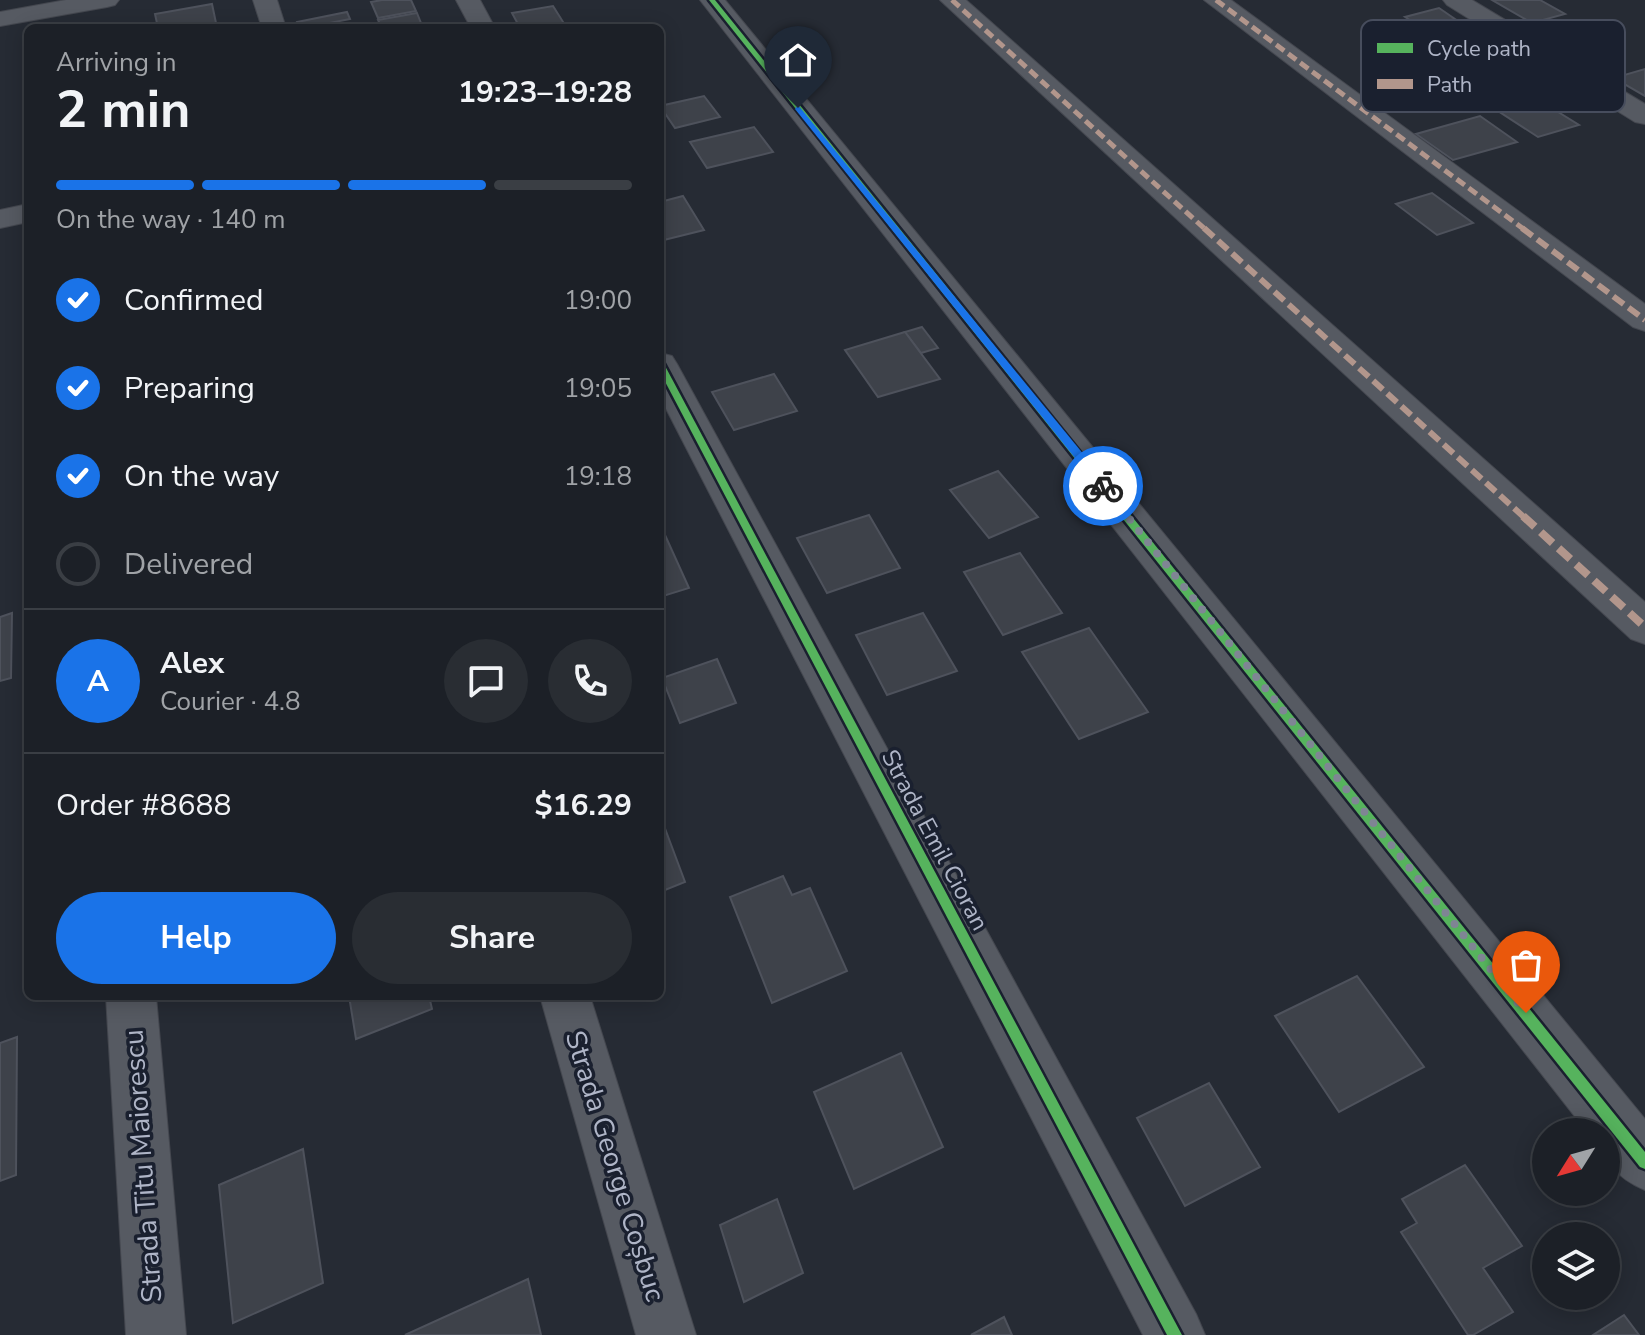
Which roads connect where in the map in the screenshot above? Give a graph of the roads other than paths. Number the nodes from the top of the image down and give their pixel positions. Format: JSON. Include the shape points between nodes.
{"nodes":[{"id":1,"x":107,"y":0,"type":"edge"},
{"id":2,"x":265,"y":0,"type":"edge"},
{"id":3,"x":468,"y":0,"type":"edge"},
{"id":4,"x":712,"y":0,"type":"edge"},
{"id":5,"x":952,"y":0,"type":"edge"},
{"id":6,"x":1216,"y":0,"type":"edge"},
{"id":7,"x":1455,"y":0,"type":"edge"},
{"id":8,"x":62,"y":18,"type":"edge"},
{"id":9,"x":0,"y":19,"type":"edge"},
{"id":10,"x":1488,"y":20,"type":"edge"},
{"id":11,"x":273,"y":24,"type":"edge"},
{"id":12,"x":481,"y":24,"type":"edge"},
{"id":13,"x":1625,"y":104,"type":"edge"},
{"id":14,"x":1361,"y":108,"type":"edge"},
{"id":15,"x":1366,"y":112,"type":"edge"},
{"id":16,"x":1645,"y":116,"type":"edge"},
{"id":17,"x":24,"y":214,"type":"edge"},
{"id":18,"x":0,"y":219,"type":"edge"},
{"id":19,"x":1645,"y":320,"type":"edge"},
{"id":20,"x":664,"y":372,"type":"edge"},
{"id":21,"x":1645,"y":627,"type":"edge"},
{"id":22,"x":131,"y":1000,"type":"edge"},
{"id":23,"x":566,"y":1000,"type":"edge"},
{"id":24,"x":1645,"y":1162,"type":"edge"},
{"id":25,"x":156,"y":1335,"type":"edge"},
{"id":26,"x":666,"y":1335,"type":"edge"},
{"id":27,"x":1175,"y":1335,"type":"edge"}],
"edges":[{"from":1,"to":8,"type":"street"},
{"from":2,"to":11,"type":"street"},
{"from":3,"to":12,"type":"street"},
{"from":4,"to":24,"type":"street"},
{"from":5,"to":21,"type":"street"},
{"from":6,"to":14,"type":"street"},
{"from":7,"to":10,"type":"street"},
{"from":8,"to":9,"type":"street"},
{"from":13,"to":16,"type":"street"},
{"from":15,"to":19,"type":"street"},
{"from":17,"to":18,"type":"street"},
{"from":20,"to":27,"type":"street","name":"Strada Emil Cioran"},
{"from":22,"to":25,"type":"street","name":"Strada Titu Maiorescu"},
{"from":23,"to":26,"type":"street","name":"Strada George Coșbuc"}]}
